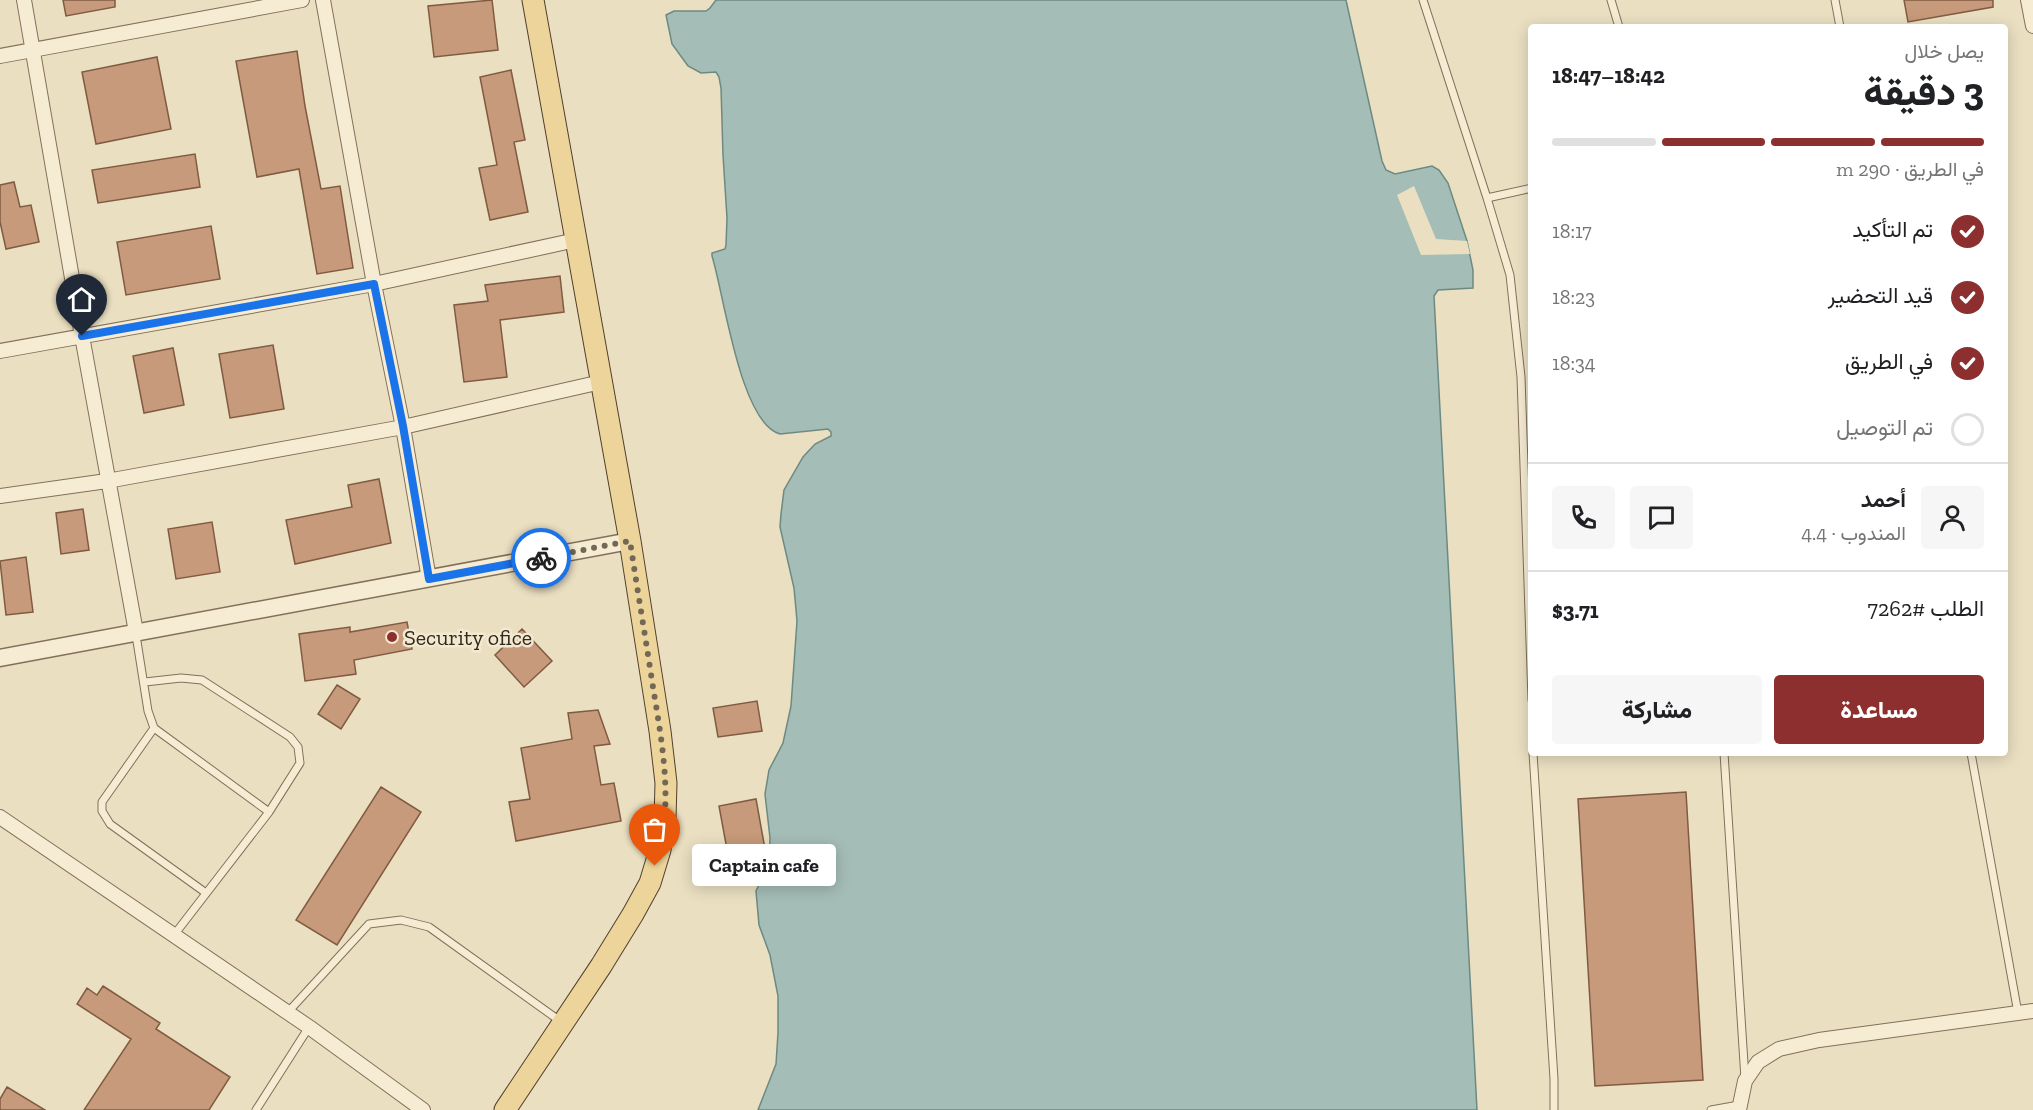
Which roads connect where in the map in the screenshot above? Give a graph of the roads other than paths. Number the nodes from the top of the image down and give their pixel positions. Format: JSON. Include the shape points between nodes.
{"nodes":[{"id":1,"x":24,"y":0,"type":"edge"},
{"id":2,"x":302,"y":0,"type":"edge"},
{"id":3,"x":323,"y":0,"type":"edge"},
{"id":4,"x":533,"y":0,"type":"edge"},
{"id":5,"x":1423,"y":0,"type":"edge"},
{"id":6,"x":1611,"y":0,"type":"edge"},
{"id":7,"x":1835,"y":0,"type":"edge"},
{"id":8,"x":2028,"y":0,"type":"edge"},
{"id":9,"x":1618,"y":24,"type":"edge"},
{"id":10,"x":1839,"y":24,"type":"edge"},
{"id":11,"x":2033,"y":26,"type":"edge"},
{"id":12,"x":33,"y":50,"type":"junction"},
{"id":13,"x":0,"y":56,"type":"edge"},
{"id":14,"x":1528,"y":189,"type":"edge"},
{"id":15,"x":1487,"y":198,"type":"junction"},
{"id":16,"x":576,"y":240,"type":"junction"},
{"id":17,"x":374,"y":284,"type":"junction"},
{"id":18,"x":82,"y":336,"type":"junction"},
{"id":19,"x":0,"y":351,"type":"edge"},
{"id":20,"x":601,"y":381,"type":"junction"},
{"id":21,"x":403,"y":426,"type":"junction"},
{"id":22,"x":107,"y":481,"type":"junction"},
{"id":23,"x":0,"y":496,"type":"edge"},
{"id":24,"x":630,"y":541,"type":"junction"},
{"id":25,"x":429,"y":579,"type":"junction"},
{"id":26,"x":1528,"y":583,"type":"edge"},
{"id":27,"x":136,"y":632,"type":"junction"},
{"id":28,"x":0,"y":658,"type":"edge"},
{"id":29,"x":145,"y":682,"type":"junction"},
{"id":30,"x":154,"y":728,"type":"junction"},
{"id":31,"x":1533,"y":756,"type":"edge"},
{"id":32,"x":1724,"y":756,"type":"edge"},
{"id":33,"x":1972,"y":756,"type":"edge"},
{"id":34,"x":268,"y":812,"type":"junction"},
{"id":35,"x":0,"y":817,"type":"edge"},
{"id":36,"x":206,"y":893,"type":"junction"},
{"id":37,"x":174,"y":935,"type":"junction"},
{"id":38,"x":2033,"y":1011,"type":"edge"},
{"id":39,"x":288,"y":1012,"type":"junction"},
{"id":40,"x":2018,"y":1013,"type":"junction"},
{"id":41,"x":563,"y":1023,"type":"junction"},
{"id":42,"x":309,"y":1027,"type":"junction"},
{"id":43,"x":1745,"y":1081,"type":"junction"},
{"id":44,"x":1739,"y":1108,"type":"edge"},
{"id":45,"x":256,"y":1110,"type":"edge"},
{"id":46,"x":423,"y":1110,"type":"edge"},
{"id":47,"x":505,"y":1110,"type":"edge"},
{"id":48,"x":1554,"y":1110,"type":"edge"},
{"id":49,"x":1711,"y":1110,"type":"edge"}],
"edges":[{"from":1,"to":12,"type":"street"},
{"from":2,"to":12,"type":"street"},
{"from":3,"to":17,"type":"street"},
{"from":4,"to":16,"type":"main road"},
{"from":5,"to":15,"type":"lane"},
{"from":6,"to":9,"type":"lane"},
{"from":7,"to":10,"type":"lane"},
{"from":8,"to":11,"type":"street"},
{"from":12,"to":13,"type":"street"},
{"from":12,"to":18,"type":"street"},
{"from":14,"to":15,"type":"lane"},
{"from":15,"to":26,"type":"lane","via":[[1510,275],[1521,377]]},
{"from":16,"to":17,"type":"street"},
{"from":16,"to":20,"type":"main road"},
{"from":17,"to":18,"type":"street"},
{"from":17,"to":21,"type":"street"},
{"from":18,"to":19,"type":"street"},
{"from":18,"to":22,"type":"street"},
{"from":20,"to":21,"type":"street"},
{"from":20,"to":24,"type":"main road"},
{"from":21,"to":22,"type":"street"},
{"from":21,"to":25,"type":"street"},
{"from":22,"to":23,"type":"street"},
{"from":22,"to":27,"type":"street"},
{"from":24,"to":25,"type":"street"},
{"from":24,"to":41,"type":"main road","via":[[660,731],[666,783],[665,819],[650,883]]},
{"from":25,"to":27,"type":"street"},
{"from":27,"to":28,"type":"street"},
{"from":27,"to":29,"type":"lane"},
{"from":29,"to":30,"type":"lane"},
{"from":29,"to":34,"type":"lane","via":[[202,680],[290,737],[298,747],[300,763]]},
{"from":30,"to":34,"type":"lane"},
{"from":30,"to":36,"type":"lane","via":[[102,802],[102,811],[110,824]]},
{"from":31,"to":48,"type":"lane"},
{"from":32,"to":43,"type":"lane"},
{"from":33,"to":40,"type":"lane"},
{"from":34,"to":36,"type":"lane"},
{"from":35,"to":37,"type":"street"},
{"from":36,"to":37,"type":"lane"},
{"from":37,"to":39,"type":"street"},
{"from":38,"to":40,"type":"street"},
{"from":39,"to":41,"type":"lane","via":[[369,924],[401,920],[429,927]]},
{"from":39,"to":42,"type":"street"},
{"from":40,"to":43,"type":"street","via":[[1819,1040],[1779,1050],[1758,1062]]},
{"from":41,"to":47,"type":"main road"},
{"from":42,"to":45,"type":"lane"},
{"from":42,"to":46,"type":"street"},
{"from":43,"to":44,"type":"street"},
{"from":44,"to":49,"type":"lane"}]}
